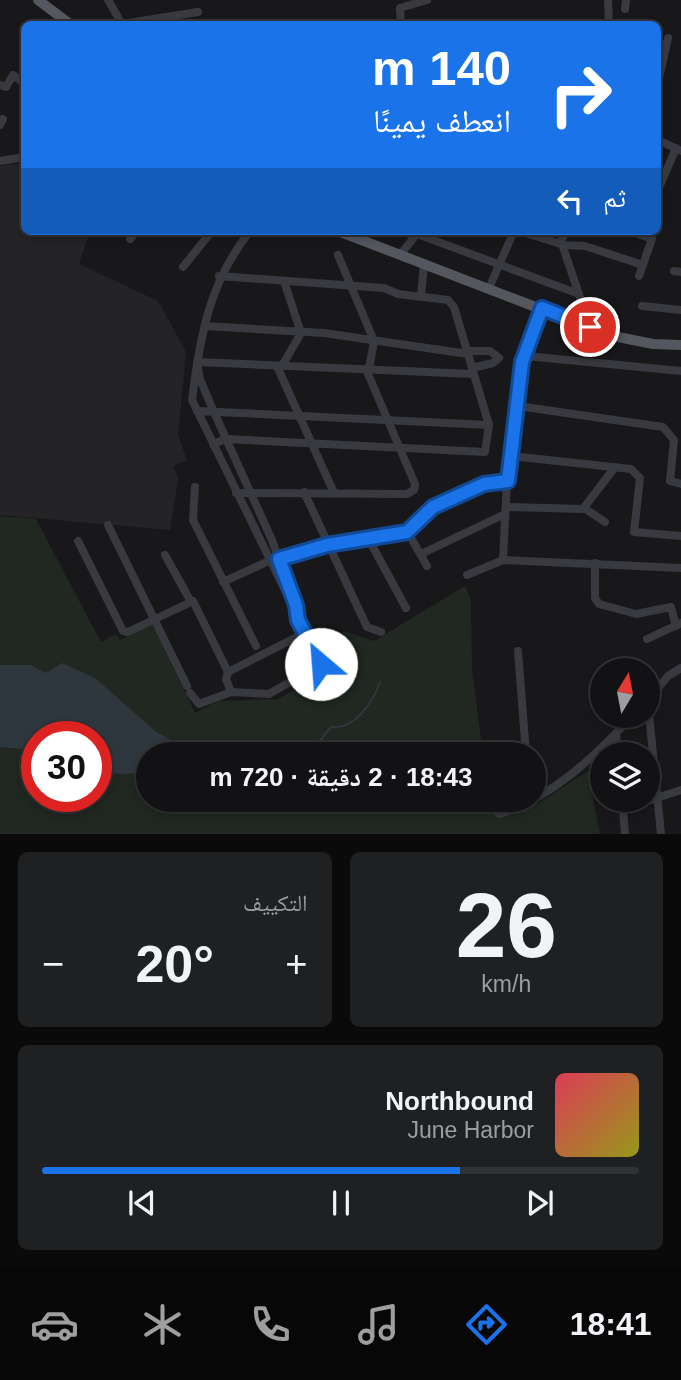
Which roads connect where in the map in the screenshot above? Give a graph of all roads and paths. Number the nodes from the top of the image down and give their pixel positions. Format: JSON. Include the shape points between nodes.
{"nodes":[{"id":1,"x":38,"y":0,"type":"edge"},
{"id":2,"x":108,"y":0,"type":"edge"},
{"id":3,"x":427,"y":0,"type":"edge"},
{"id":4,"x":608,"y":0,"type":"edge"},
{"id":5,"x":198,"y":12,"type":"dead end"},
{"id":6,"x":66,"y":21,"type":"edge"},
{"id":7,"x":120,"y":21,"type":"edge"},
{"id":8,"x":141,"y":21,"type":"edge"},
{"id":9,"x":401,"y":21,"type":"edge"},
{"id":10,"x":609,"y":21,"type":"edge"},
{"id":11,"x":668,"y":38,"type":"dead end"},
{"id":12,"x":661,"y":70,"type":"edge"},
{"id":13,"x":21,"y":81,"type":"edge"},
{"id":14,"x":0,"y":85,"type":"edge"},
{"id":15,"x":661,"y":142,"type":"edge"},
{"id":16,"x":678,"y":150,"type":"edge"},
{"id":17,"x":21,"y":158,"type":"edge"},
{"id":18,"x":0,"y":161,"type":"edge"},
{"id":19,"x":661,"y":184,"type":"edge"},
{"id":20,"x":134,"y":235,"type":"edge"},
{"id":21,"x":209,"y":235,"type":"edge"},
{"id":22,"x":247,"y":235,"type":"edge"},
{"id":23,"x":353,"y":235,"type":"edge"},
{"id":24,"x":416,"y":235,"type":"edge"},
{"id":25,"x":426,"y":235,"type":"edge"},
{"id":26,"x":514,"y":235,"type":"edge"},
{"id":27,"x":530,"y":235,"type":"edge"},
{"id":28,"x":564,"y":235,"type":"edge"},
{"id":29,"x":641,"y":235,"type":"edge"},
{"id":30,"x":130,"y":239,"type":"dead end"},
{"id":31,"x":564,"y":245,"type":"junction"},
{"id":32,"x":338,"y":255,"type":"dead end"},
{"id":33,"x":400,"y":255,"type":"junction"},
{"id":34,"x":424,"y":264,"type":"junction"},
{"id":35,"x":500,"y":264,"type":"junction"},
{"id":36,"x":643,"y":265,"type":"junction"},
{"id":37,"x":183,"y":267,"type":"dead end"},
{"id":38,"x":219,"y":276,"type":"junction"},
{"id":39,"x":639,"y":276,"type":"dead end"},
{"id":40,"x":284,"y":281,"type":"junction"},
{"id":41,"x":352,"y":286,"type":"junction"},
{"id":42,"x":489,"y":288,"type":"junction"},
{"id":43,"x":579,"y":294,"type":"junction"},
{"id":44,"x":421,"y":297,"type":"junction"},
{"id":45,"x":642,"y":306,"type":"dead end"},
{"id":46,"x":542,"y":308,"type":"junction"},
{"id":47,"x":681,"y":310,"type":"edge"},
{"id":48,"x":205,"y":326,"type":"junction"},
{"id":49,"x":590,"y":327,"type":"junction"},
{"id":50,"x":301,"y":333,"type":"junction"},
{"id":51,"x":374,"y":341,"type":"junction"},
{"id":52,"x":681,"y":345,"type":"edge"},
{"id":53,"x":468,"y":352,"type":"junction"},
{"id":54,"x":526,"y":356,"type":"junction"},
{"id":55,"x":197,"y":362,"type":"junction"},
{"id":56,"x":279,"y":366,"type":"junction"},
{"id":57,"x":368,"y":369,"type":"junction"},
{"id":58,"x":472,"y":371,"type":"junction"},
{"id":59,"x":681,"y":371,"type":"edge"},
{"id":60,"x":518,"y":406,"type":"junction"},
{"id":61,"x":213,"y":410,"type":"junction"},
{"id":62,"x":197,"y":411,"type":"junction"},
{"id":63,"x":299,"y":415,"type":"junction"},
{"id":64,"x":387,"y":420,"type":"junction"},
{"id":65,"x":489,"y":425,"type":"junction"},
{"id":66,"x":226,"y":439,"type":"junction"},
{"id":67,"x":312,"y":443,"type":"junction"},
{"id":68,"x":213,"y":444,"type":"junction"},
{"id":69,"x":400,"y":448,"type":"junction"},
{"id":70,"x":511,"y":456,"type":"junction"},
{"id":71,"x":615,"y":467,"type":"junction"},
{"id":72,"x":508,"y":481,"type":"junction"},
{"id":73,"x":681,"y":484,"type":"edge"},
{"id":74,"x":195,"y":487,"type":"dead end"},
{"id":75,"x":236,"y":492,"type":"junction"},
{"id":76,"x":304,"y":492,"type":"junction"},
{"id":77,"x":251,"y":493,"type":"junction"},
{"id":78,"x":334,"y":493,"type":"junction"},
{"id":79,"x":584,"y":508,"type":"junction"},
{"id":80,"x":506,"y":511,"type":"junction"},
{"id":81,"x":605,"y":522,"type":"dead end"},
{"id":82,"x":108,"y":526,"type":"dead end"},
{"id":83,"x":407,"y":532,"type":"junction"},
{"id":84,"x":681,"y":536,"type":"edge"},
{"id":85,"x":368,"y":538,"type":"junction"},
{"id":86,"x":78,"y":541,"type":"dead end"},
{"id":87,"x":327,"y":545,"type":"junction"},
{"id":88,"x":421,"y":554,"type":"junction"},
{"id":89,"x":165,"y":555,"type":"dead end"},
{"id":90,"x":279,"y":559,"type":"junction"},
{"id":91,"x":503,"y":560,"type":"junction"},
{"id":92,"x":269,"y":561,"type":"junction"},
{"id":93,"x":595,"y":564,"type":"junction"},
{"id":94,"x":427,"y":566,"type":"dead end"},
{"id":95,"x":681,"y":568,"type":"edge"},
{"id":96,"x":467,"y":575,"type":"dead end"},
{"id":97,"x":223,"y":582,"type":"junction"},
{"id":98,"x":190,"y":600,"type":"junction"},
{"id":99,"x":406,"y":608,"type":"dead end"},
{"id":100,"x":154,"y":619,"type":"junction"},
{"id":101,"x":298,"y":620,"type":"junction"},
{"id":102,"x":678,"y":624,"type":"edge"},
{"id":103,"x":381,"y":632,"type":"dead end"},
{"id":104,"x":305,"y":633,"type":"junction"},
{"id":105,"x":647,"y":639,"type":"dead end"},
{"id":106,"x":256,"y":646,"type":"dead end"},
{"id":107,"x":517,"y":651,"type":"dead end"},
{"id":108,"x":681,"y":668,"type":"edge"},
{"id":109,"x":228,"y":672,"type":"junction"},
{"id":110,"x":660,"y":686,"type":"edge"},
{"id":111,"x":231,"y":692,"type":"junction"},
{"id":112,"x":621,"y":728,"type":"edge"},
{"id":113,"x":616,"y":734,"type":"junction"},
{"id":114,"x":525,"y":742,"type":"edge"},
{"id":115,"x":617,"y":742,"type":"edge"},
{"id":116,"x":546,"y":790,"type":"edge"},
{"id":117,"x":681,"y":790,"type":"edge"},
{"id":118,"x":660,"y":798,"type":"edge"},
{"id":119,"x":504,"y":812,"type":"edge"},
{"id":120,"x":623,"y":812,"type":"edge"},
{"id":121,"x":658,"y":812,"type":"edge"},
{"id":122,"x":499,"y":814,"type":"dead end"},
{"id":123,"x":625,"y":834,"type":"edge"},
{"id":124,"x":661,"y":834,"type":"edge"}],
"edges":[{"from":1,"to":6,"type":"main road"},
{"from":2,"to":7,"type":"street"},
{"from":3,"to":9,"type":"street","via":[[400,8]]},
{"from":4,"to":10,"type":"street"},
{"from":5,"to":8,"type":"street"},
{"from":11,"to":12,"type":"street"},
{"from":13,"to":14,"type":"street","via":[[13,75],[6,87]]},
{"from":15,"to":16,"type":"street"},
{"from":16,"to":19,"type":"street"},
{"from":17,"to":18,"type":"street"},
{"from":20,"to":30,"type":"street"},
{"from":21,"to":37,"type":"street"},
{"from":22,"to":38,"type":"street"},
{"from":23,"to":33,"type":"main road"},
{"from":24,"to":33,"type":"street"},
{"from":25,"to":35,"type":"street"},
{"from":26,"to":35,"type":"street"},
{"from":27,"to":31,"type":"street"},
{"from":28,"to":31,"type":"street"},
{"from":29,"to":36,"type":"street","via":[[652,239]]},
{"from":31,"to":36,"type":"street","via":[[585,246]]},
{"from":31,"to":43,"type":"street"},
{"from":32,"to":41,"type":"street"},
{"from":33,"to":34,"type":"main road"},
{"from":34,"to":42,"type":"main road"},
{"from":34,"to":44,"type":"street"},
{"from":35,"to":42,"type":"street"},
{"from":35,"to":43,"type":"street"},
{"from":36,"to":39,"type":"street"},
{"from":38,"to":40,"type":"street"},
{"from":38,"to":48,"type":"street"},
{"from":40,"to":41,"type":"street"},
{"from":40,"to":50,"type":"street"},
{"from":41,"to":44,"type":"street"},
{"from":41,"to":51,"type":"street"},
{"from":42,"to":46,"type":"main road"},
{"from":43,"to":49,"type":"street"},
{"from":44,"to":53,"type":"street","via":[[452,302]]},
{"from":45,"to":47,"type":"street"},
{"from":46,"to":49,"type":"main road"},
{"from":46,"to":54,"type":"street"},
{"from":48,"to":50,"type":"street"},
{"from":48,"to":55,"type":"street"},
{"from":49,"to":52,"type":"main road","via":[[630,340]]},
{"from":50,"to":51,"type":"street"},
{"from":50,"to":56,"type":"street"},
{"from":51,"to":53,"type":"street"},
{"from":51,"to":57,"type":"street"},
{"from":53,"to":58,"type":"street"},
{"from":53,"to":58,"type":"street","via":[[490,351],[499,358]]},
{"from":54,"to":59,"type":"street"},
{"from":54,"to":60,"type":"street"},
{"from":55,"to":56,"type":"street"},
{"from":55,"to":61,"type":"street"},
{"from":55,"to":62,"type":"street","via":[[192,400]]},
{"from":56,"to":57,"type":"street"},
{"from":56,"to":63,"type":"street"},
{"from":57,"to":58,"type":"street"},
{"from":57,"to":64,"type":"street"},
{"from":58,"to":65,"type":"street"},
{"from":60,"to":70,"type":"street"},
{"from":60,"to":73,"type":"street","via":[[663,427],[674,440],[670,481]]},
{"from":61,"to":62,"type":"street"},
{"from":61,"to":63,"type":"street"},
{"from":61,"to":66,"type":"street"},
{"from":62,"to":68,"type":"street"},
{"from":63,"to":64,"type":"street"},
{"from":63,"to":67,"type":"street"},
{"from":64,"to":65,"type":"street"},
{"from":64,"to":69,"type":"street"},
{"from":65,"to":69,"type":"street","via":[[485,452]]},
{"from":66,"to":67,"type":"street"},
{"from":66,"to":68,"type":"street"},
{"from":66,"to":77,"type":"street"},
{"from":67,"to":69,"type":"street"},
{"from":67,"to":78,"type":"street"},
{"from":68,"to":75,"type":"street"},
{"from":69,"to":78,"type":"street","via":[[415,484],[411,493]]},
{"from":70,"to":71,"type":"street"},
{"from":70,"to":72,"type":"street"},
{"from":71,"to":79,"type":"street"},
{"from":71,"to":84,"type":"street","via":[[631,469],[640,478],[634,532]]},
{"from":72,"to":80,"type":"street"},
{"from":72,"to":83,"type":"street","via":[[484,484],[433,507]]},
{"from":74,"to":97,"type":"street","via":[[193,520]]},
{"from":75,"to":77,"type":"street"},
{"from":75,"to":92,"type":"street"},
{"from":76,"to":77,"type":"street"},
{"from":76,"to":78,"type":"street"},
{"from":76,"to":87,"type":"street"},
{"from":77,"to":90,"type":"street"},
{"from":79,"to":80,"type":"street"},
{"from":79,"to":81,"type":"street"},
{"from":80,"to":88,"type":"street"},
{"from":80,"to":91,"type":"street"},
{"from":82,"to":100,"type":"street"},
{"from":83,"to":85,"type":"street"},
{"from":83,"to":88,"type":"street"},
{"from":85,"to":87,"type":"street"},
{"from":85,"to":99,"type":"street"},
{"from":86,"to":100,"type":"street","via":[[123,631]]},
{"from":87,"to":90,"type":"street"},
{"from":87,"to":103,"type":"street","via":[[368,627]]},
{"from":88,"to":94,"type":"street"},
{"from":89,"to":98,"type":"street"},
{"from":90,"to":92,"type":"street"},
{"from":90,"to":101,"type":"street"},
{"from":91,"to":93,"type":"street"},
{"from":91,"to":96,"type":"street"},
{"from":92,"to":97,"type":"street"},
{"from":92,"to":101,"type":"street"},
{"from":93,"to":95,"type":"street"},
{"from":93,"to":102,"type":"street","via":[[599,604],[636,614],[671,607]]},
{"from":97,"to":106,"type":"street"},
{"from":98,"to":100,"type":"street"},
{"from":98,"to":109,"type":"street"},
{"from":100,"to":111,"type":"street","via":[[199,704]]},
{"from":101,"to":104,"type":"street"},
{"from":102,"to":105,"type":"street"},
{"from":104,"to":109,"type":"street"},
{"from":104,"to":111,"type":"street","via":[[320,666],[270,694]]},
{"from":107,"to":114,"type":"street"},
{"from":108,"to":110,"type":"street"},
{"from":109,"to":111,"type":"street"},
{"from":112,"to":113,"type":"street"},
{"from":113,"to":115,"type":"street"},
{"from":113,"to":116,"type":"street"},
{"from":117,"to":118,"type":"street"},
{"from":119,"to":122,"type":"street"},
{"from":120,"to":123,"type":"street"},
{"from":121,"to":124,"type":"street"}]}
